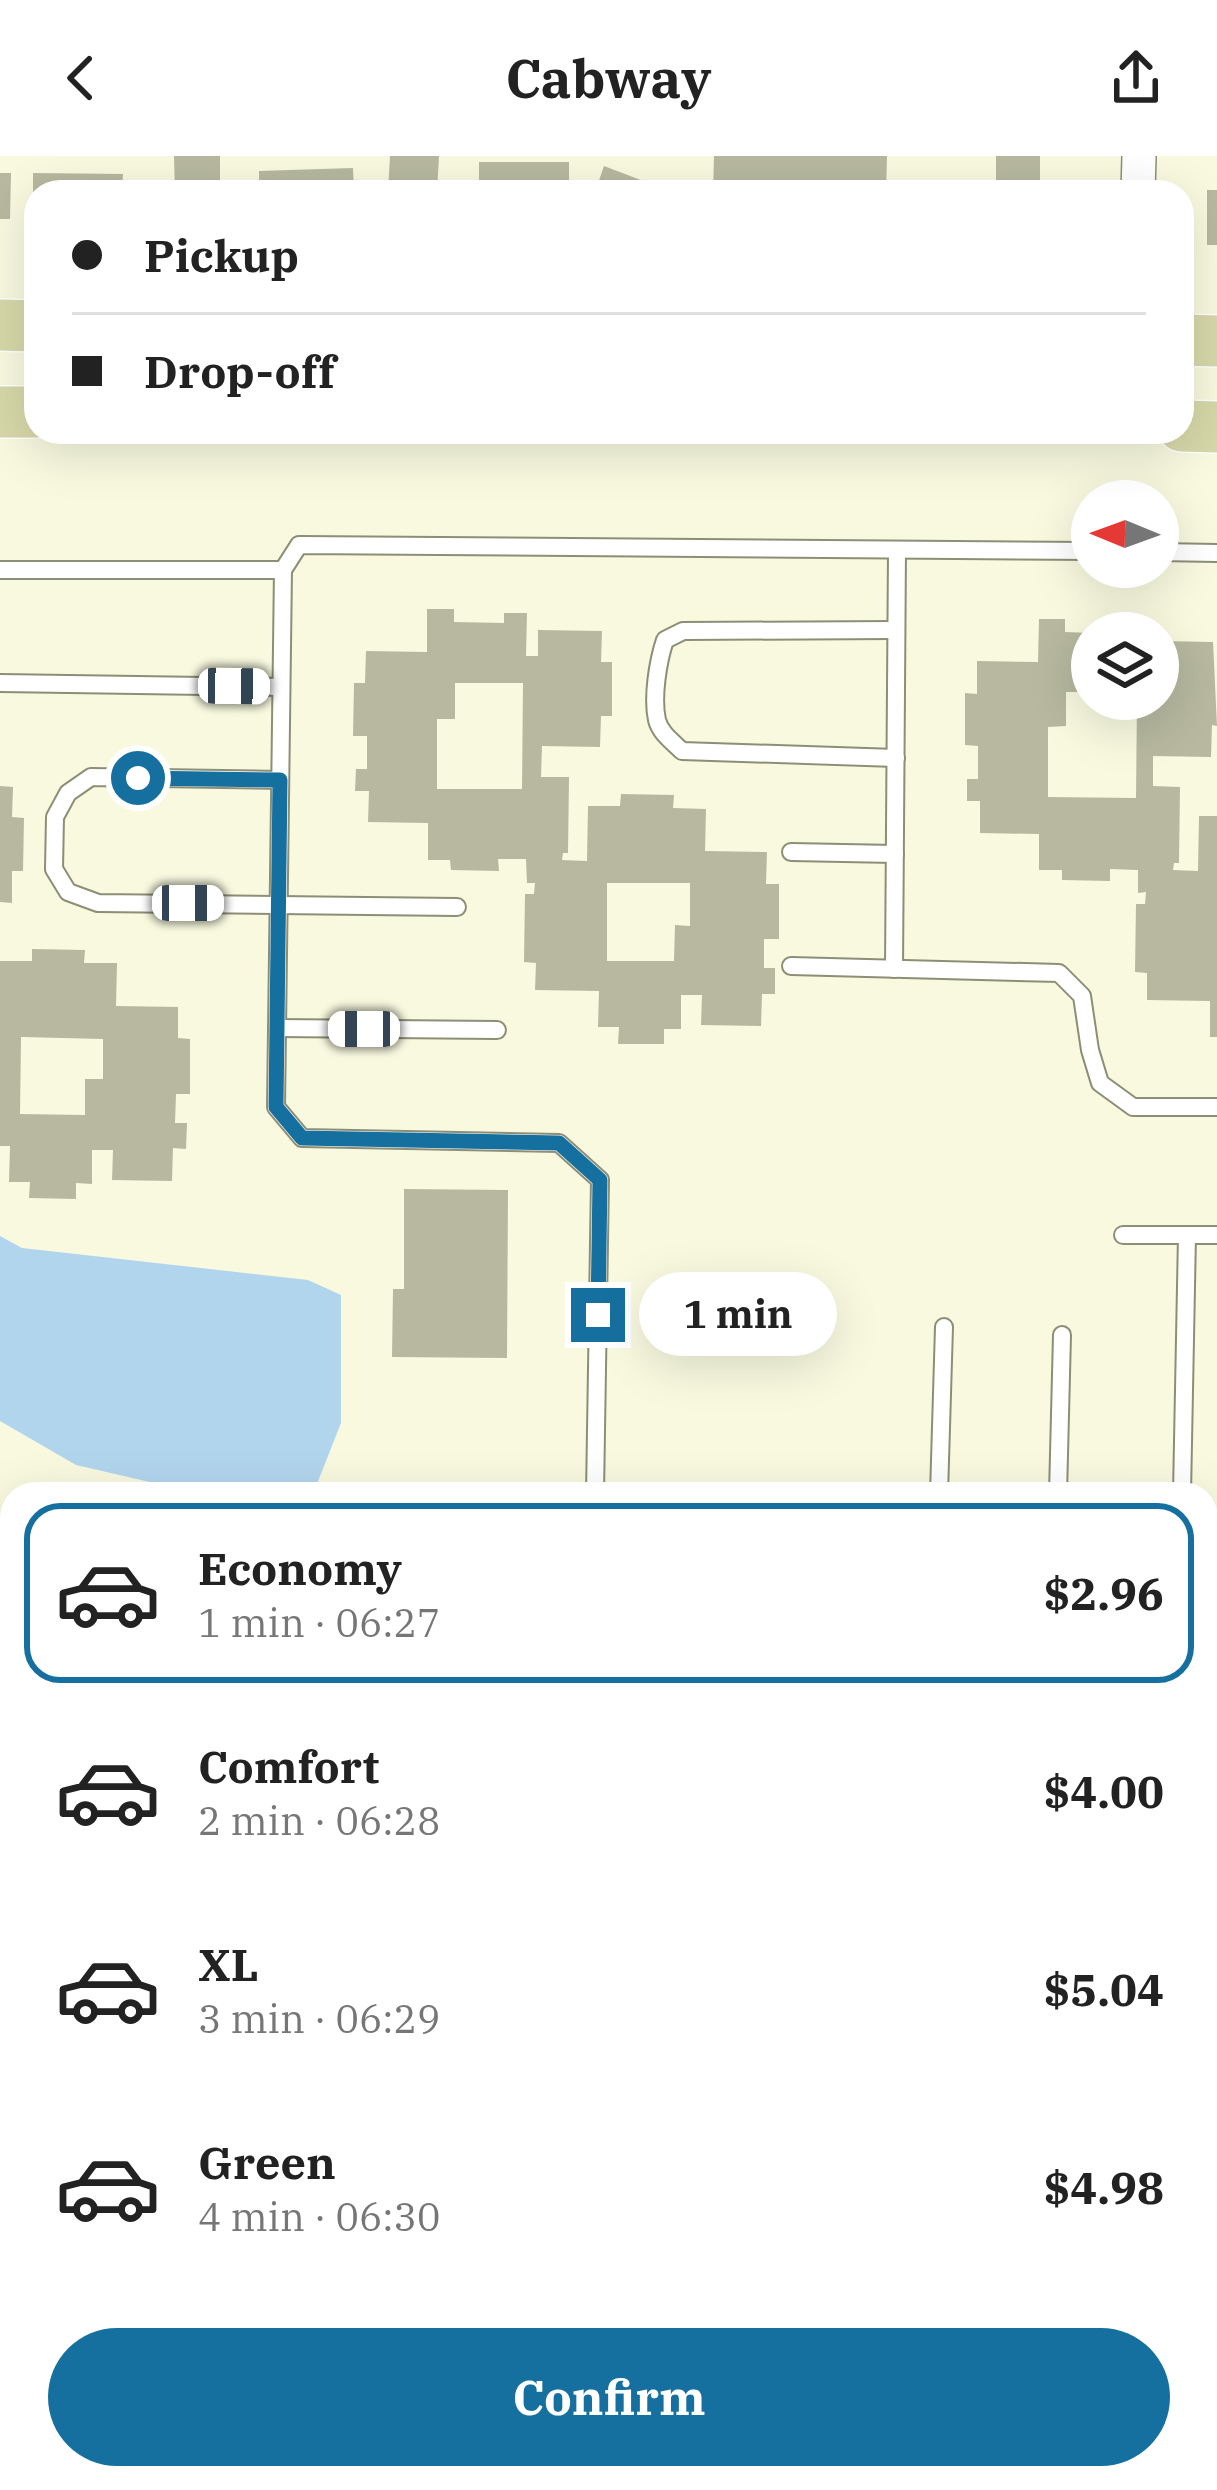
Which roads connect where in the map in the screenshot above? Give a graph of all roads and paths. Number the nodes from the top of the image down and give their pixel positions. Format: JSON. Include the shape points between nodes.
{"nodes":[{"id":1,"x":897,"y":550,"type":"junction"},
{"id":2,"x":1071,"y":551,"type":"edge"},
{"id":3,"x":1179,"y":552,"type":"edge"},
{"id":4,"x":1217,"y":553,"type":"edge"},
{"id":5,"x":0,"y":570,"type":"edge"},
{"id":6,"x":283,"y":570,"type":"junction"},
{"id":7,"x":896,"y":630,"type":"junction"},
{"id":8,"x":0,"y":683,"type":"edge"},
{"id":9,"x":281,"y":687,"type":"junction"},
{"id":10,"x":896,"y":758,"type":"junction"},
{"id":11,"x":280,"y":780,"type":"junction"},
{"id":12,"x":791,"y":852,"type":"dead end"},
{"id":13,"x":895,"y":854,"type":"junction"},
{"id":14,"x":279,"y":904,"type":"junction"},
{"id":15,"x":457,"y":907,"type":"dead end"},
{"id":16,"x":790,"y":966,"type":"dead end"},
{"id":17,"x":894,"y":969,"type":"junction"},
{"id":18,"x":277,"y":1028,"type":"junction"},
{"id":19,"x":496,"y":1030,"type":"dead end"},
{"id":20,"x":1217,"y":1107,"type":"edge"},
{"id":21,"x":1123,"y":1235,"type":"dead end"},
{"id":22,"x":1187,"y":1235,"type":"junction"},
{"id":23,"x":1217,"y":1235,"type":"edge"},
{"id":24,"x":944,"y":1327,"type":"dead end"},
{"id":25,"x":1062,"y":1335,"type":"dead end"},
{"id":26,"x":595,"y":1482,"type":"edge"},
{"id":27,"x":939,"y":1482,"type":"edge"},
{"id":28,"x":1058,"y":1482,"type":"edge"},
{"id":29,"x":1182,"y":1482,"type":"edge"}],
"edges":[{"from":1,"to":2,"type":"lane"},
{"from":1,"to":6,"type":"lane","via":[[299,544]]},
{"from":1,"to":7,"type":"lane"},
{"from":3,"to":4,"type":"lane"},
{"from":5,"to":6,"type":"lane"},
{"from":6,"to":9,"type":"lane"},
{"from":7,"to":10,"type":"lane"},
{"from":7,"to":10,"type":"lane","via":[[683,631],[664,640],[657,719],[682,751]]},
{"from":8,"to":9,"type":"lane"},
{"from":9,"to":11,"type":"lane"},
{"from":10,"to":13,"type":"lane"},
{"from":11,"to":14,"type":"lane"},
{"from":11,"to":14,"type":"lane","via":[[91,777],[68,793],[55,817],[54,869],[68,892],[98,903]]},
{"from":12,"to":13,"type":"lane"},
{"from":13,"to":17,"type":"lane"},
{"from":14,"to":15,"type":"lane"},
{"from":14,"to":18,"type":"lane"},
{"from":16,"to":17,"type":"lane"},
{"from":17,"to":20,"type":"lane","via":[[1059,973],[1082,996],[1100,1083],[1133,1106]]},
{"from":18,"to":19,"type":"lane"},
{"from":18,"to":26,"type":"lane","via":[[276,1107],[302,1138],[559,1143],[600,1180]]},
{"from":21,"to":22,"type":"lane"},
{"from":22,"to":23,"type":"lane"},
{"from":22,"to":29,"type":"lane"},
{"from":24,"to":27,"type":"lane"},
{"from":25,"to":28,"type":"lane"}]}
